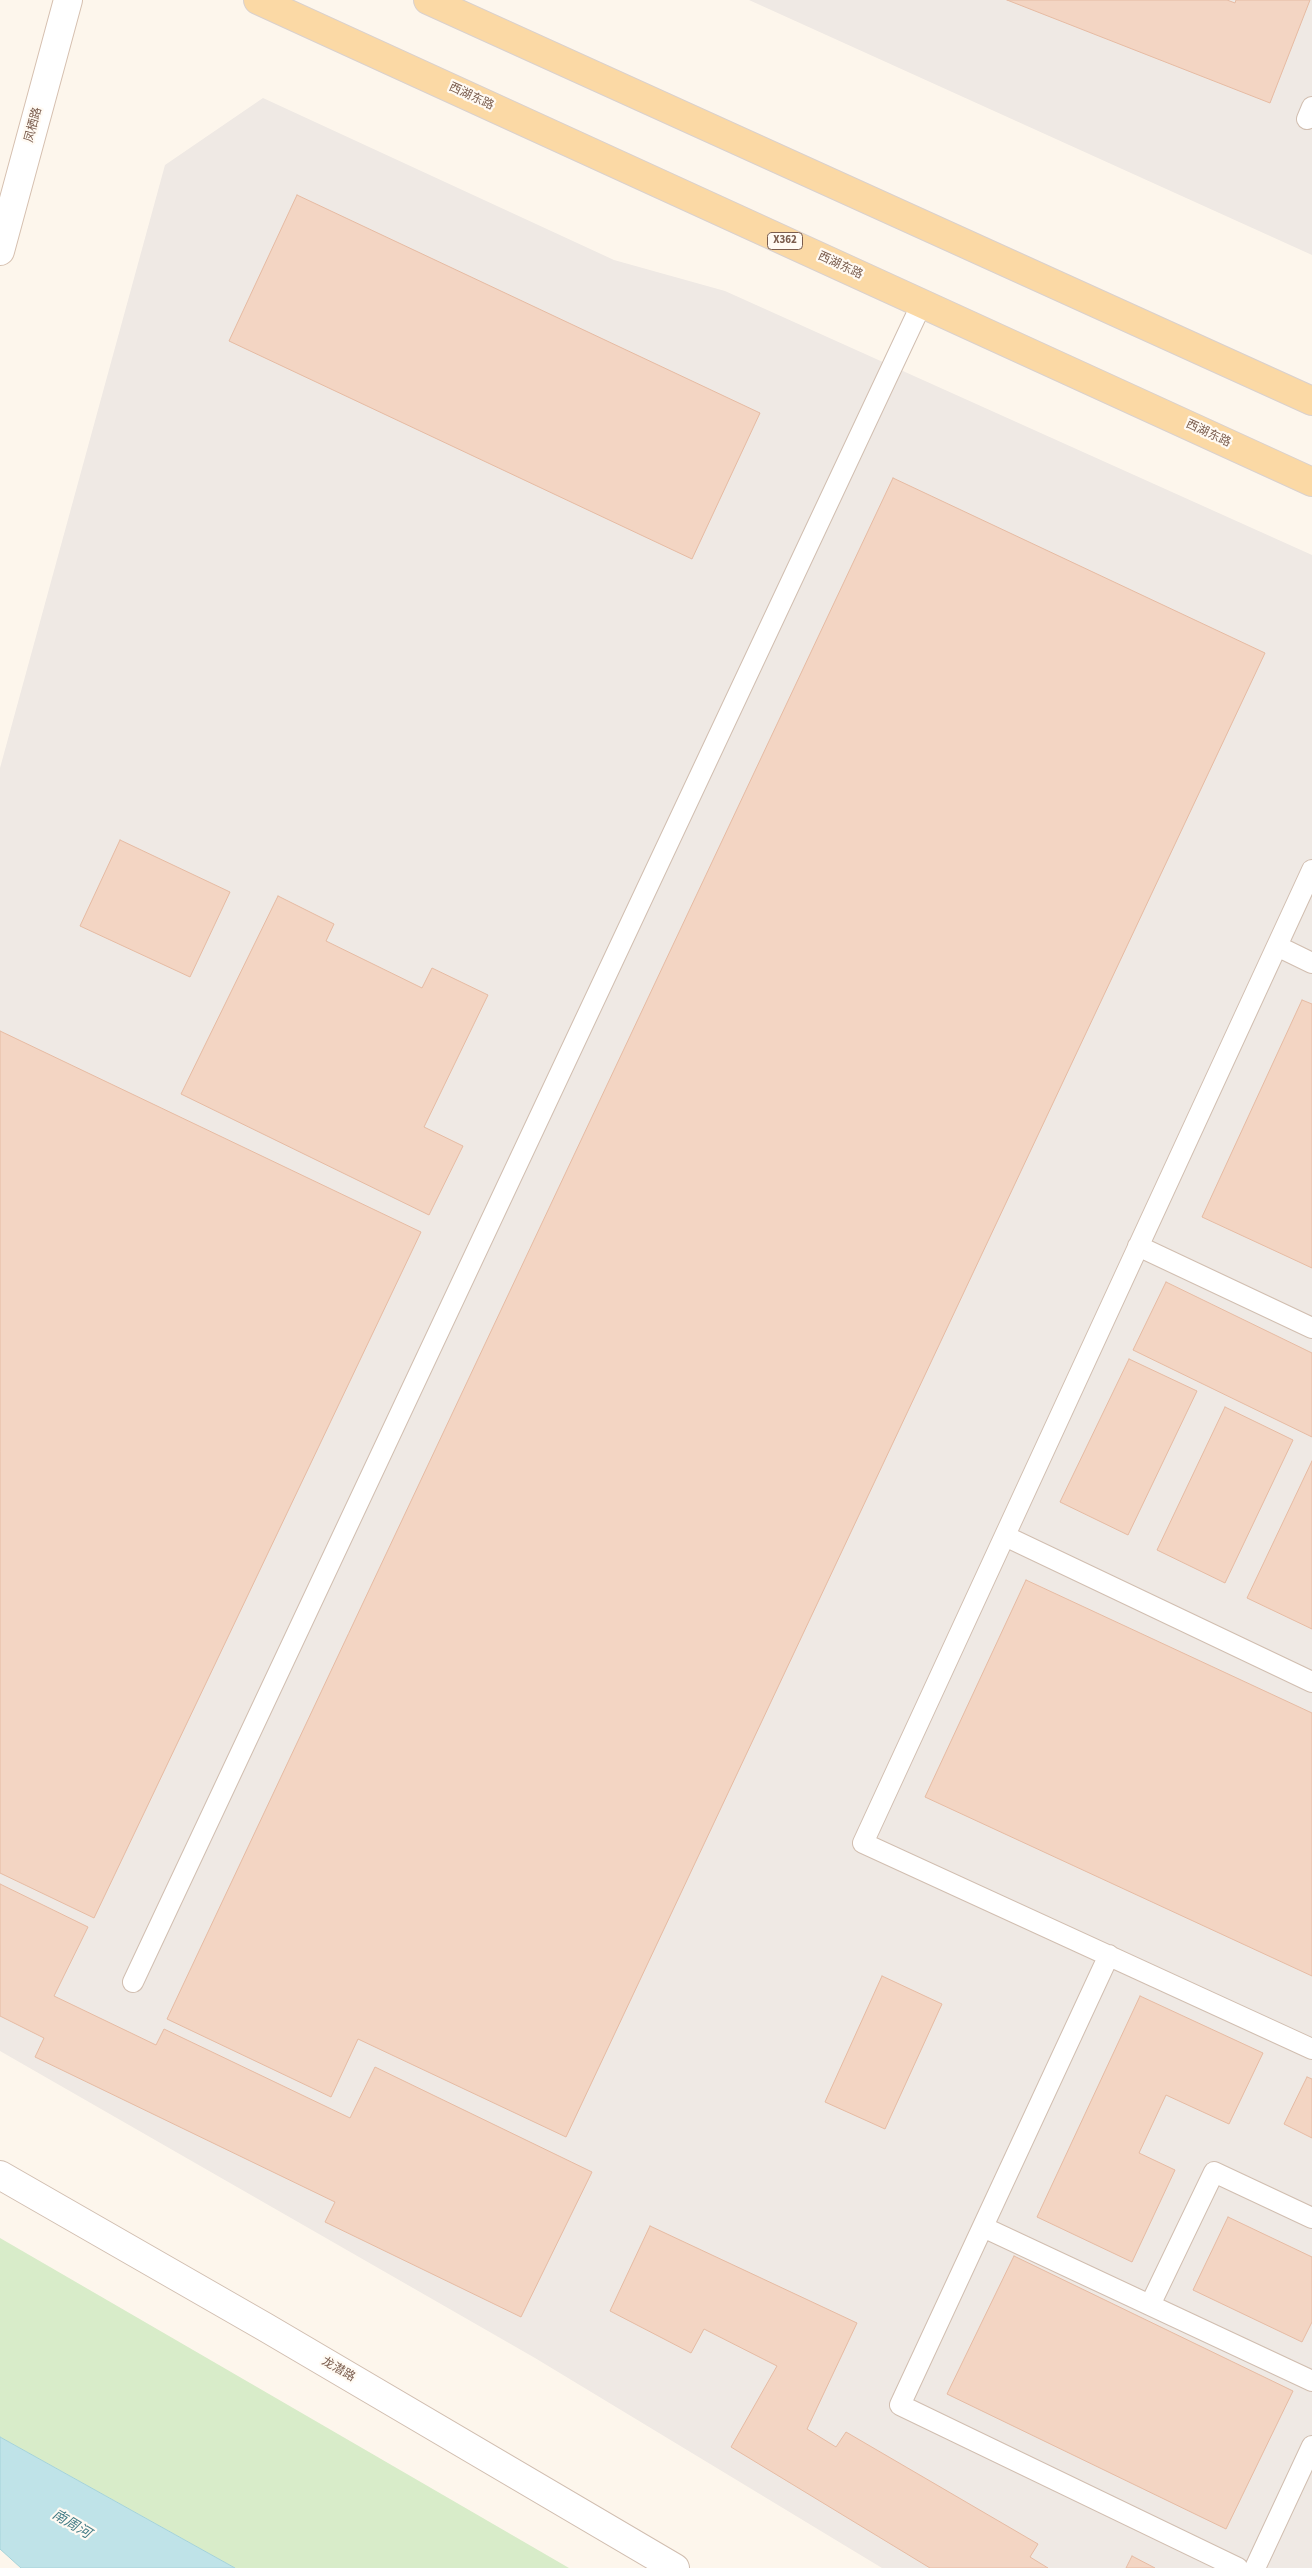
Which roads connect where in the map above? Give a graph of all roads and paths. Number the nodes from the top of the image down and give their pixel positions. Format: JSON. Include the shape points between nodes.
{"nodes":[{"id":1,"x":68,"y":0,"type":"edge"},
{"id":2,"x":258,"y":0,"type":"edge"},
{"id":3,"x":428,"y":0,"type":"edge"},
{"id":4,"x":0,"y":251,"type":"edge"},
{"id":5,"x":922,"y":303,"type":"junction"},
{"id":6,"x":1312,"y":401,"type":"edge"},
{"id":7,"x":1312,"y":482,"type":"edge"},
{"id":8,"x":1312,"y":870,"type":"edge"},
{"id":9,"x":1277,"y":946,"type":"junction"},
{"id":10,"x":1312,"y":963,"type":"edge"},
{"id":11,"x":1138,"y":1246,"type":"junction"},
{"id":12,"x":1312,"y":1328,"type":"edge"},
{"id":13,"x":1005,"y":1536,"type":"junction"},
{"id":14,"x":1312,"y":1682,"type":"edge"},
{"id":15,"x":1109,"y":1955,"type":"junction"},
{"id":16,"x":133,"y":1982,"type":"dead end"},
{"id":17,"x":1312,"y":2049,"type":"edge"},
{"id":18,"x":0,"y":2175,"type":"edge"},
{"id":19,"x":1312,"y":2218,"type":"edge"},
{"id":20,"x":983,"y":2227,"type":"junction"},
{"id":21,"x":1150,"y":2305,"type":"junction"},
{"id":22,"x":1312,"y":2381,"type":"edge"},
{"id":23,"x":1312,"y":2446,"type":"edge"},
{"id":24,"x":675,"y":2568,"type":"edge"},
{"id":25,"x":1238,"y":2568,"type":"edge"},
{"id":26,"x":1255,"y":2568,"type":"edge"}],
"edges":[{"from":1,"to":4,"type":"street","name":"凤栖路"},
{"from":2,"to":5,"type":"main road","name":"西湖东路","number":"X362"},
{"from":3,"to":6,"type":"main road"},
{"from":5,"to":7,"type":"main road","name":"西湖东路","number":"X362"},
{"from":5,"to":16,"type":"lane"},
{"from":8,"to":9,"type":"lane"},
{"from":9,"to":10,"type":"lane"},
{"from":9,"to":11,"type":"lane"},
{"from":11,"to":12,"type":"lane"},
{"from":11,"to":13,"type":"lane"},
{"from":13,"to":14,"type":"lane"},
{"from":13,"to":15,"type":"lane","via":[[863,1843]]},
{"from":15,"to":17,"type":"lane"},
{"from":15,"to":20,"type":"lane"},
{"from":18,"to":24,"type":"street","name":"龙潜路"},
{"from":19,"to":21,"type":"lane","via":[[1214,2172]]},
{"from":20,"to":21,"type":"lane"},
{"from":20,"to":25,"type":"lane","via":[[900,2405]]},
{"from":21,"to":22,"type":"lane"},
{"from":23,"to":26,"type":"lane"}]}
